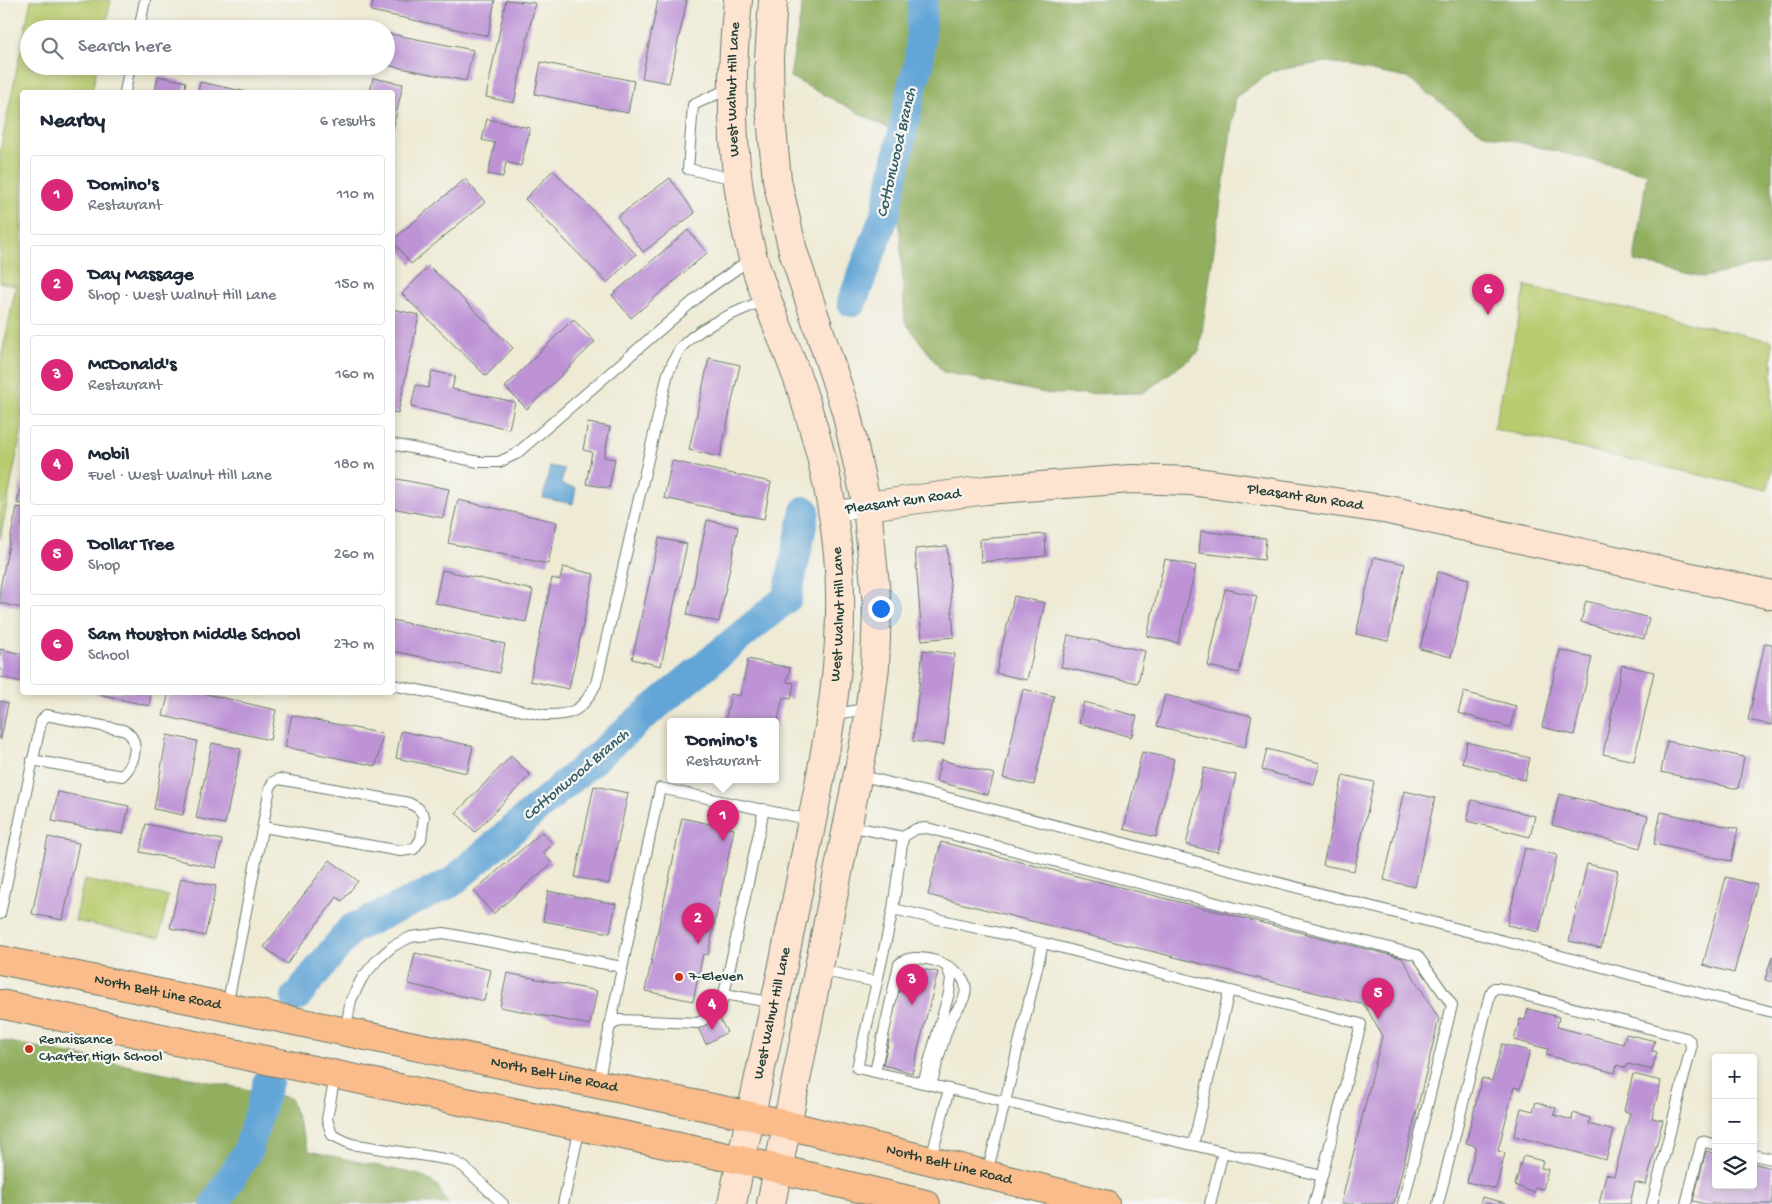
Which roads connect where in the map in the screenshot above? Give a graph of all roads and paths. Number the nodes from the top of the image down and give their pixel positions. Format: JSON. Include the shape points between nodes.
{"nodes":[{"id":1,"x":145,"y":0,"type":"edge"},
{"id":2,"x":738,"y":0,"type":"edge"},
{"id":3,"x":773,"y":0,"type":"edge"},
{"id":4,"x":141,"y":20,"type":"edge"},
{"id":5,"x":128,"y":75,"type":"edge"},
{"id":6,"x":732,"y":87,"type":"junction"},
{"id":7,"x":125,"y":90,"type":"edge"},
{"id":8,"x":739,"y":180,"type":"junction"},
{"id":9,"x":792,"y":251,"type":"junction"},
{"id":10,"x":753,"y":258,"type":"junction"},
{"id":11,"x":805,"y":290,"type":"junction"},
{"id":12,"x":768,"y":299,"type":"junction"},
{"id":13,"x":395,"y":445,"type":"edge"},
{"id":14,"x":867,"y":506,"type":"junction"},
{"id":15,"x":832,"y":512,"type":"junction"},
{"id":16,"x":1772,"y":595,"type":"edge"},
{"id":17,"x":395,"y":686,"type":"edge"},
{"id":18,"x":870,"y":707,"type":"junction"},
{"id":19,"x":832,"y":716,"type":"junction"},
{"id":20,"x":32,"y":760,"type":"junction"},
{"id":21,"x":858,"y":775,"type":"junction"},
{"id":22,"x":764,"y":809,"type":"junction"},
{"id":23,"x":812,"y":820,"type":"junction"},
{"id":24,"x":848,"y":826,"type":"junction"},
{"id":25,"x":263,"y":827,"type":"junction"},
{"id":26,"x":903,"y":837,"type":"junction"},
{"id":27,"x":893,"y":909,"type":"junction"},
{"id":28,"x":0,"y":914,"type":"edge"},
{"id":29,"x":1043,"y":943,"type":"junction"},
{"id":30,"x":0,"y":960,"type":"edge"},
{"id":31,"x":622,"y":967,"type":"junction"},
{"id":32,"x":947,"y":967,"type":"junction"},
{"id":33,"x":820,"y":970,"type":"junction"},
{"id":34,"x":877,"y":982,"type":"junction"},
{"id":35,"x":1229,"y":991,"type":"junction"},
{"id":36,"x":724,"y":994,"type":"junction"},
{"id":37,"x":0,"y":1004,"type":"edge"},
{"id":38,"x":776,"y":1004,"type":"junction"},
{"id":39,"x":227,"y":1008,"type":"junction"},
{"id":40,"x":1772,"y":1012,"type":"edge"},
{"id":41,"x":609,"y":1027,"type":"junction"},
{"id":42,"x":345,"y":1033,"type":"junction"},
{"id":43,"x":875,"y":1072,"type":"junction"},
{"id":44,"x":336,"y":1075,"type":"junction"},
{"id":45,"x":927,"y":1084,"type":"junction"},
{"id":46,"x":597,"y":1085,"type":"junction"},
{"id":47,"x":949,"y":1089,"type":"junction"},
{"id":48,"x":1005,"y":1102,"type":"junction"},
{"id":49,"x":751,"y":1116,"type":"junction"},
{"id":50,"x":788,"y":1125,"type":"junction"},
{"id":51,"x":580,"y":1126,"type":"junction"},
{"id":52,"x":1712,"y":1144,"type":"edge"},
{"id":53,"x":1193,"y":1146,"type":"junction"},
{"id":54,"x":1223,"y":1152,"type":"junction"},
{"id":55,"x":1757,"y":1155,"type":"edge"},
{"id":56,"x":1772,"y":1159,"type":"edge"},
{"id":57,"x":741,"y":1160,"type":"junction"},
{"id":58,"x":930,"y":1160,"type":"junction"},
{"id":59,"x":779,"y":1168,"type":"junction"},
{"id":60,"x":987,"y":1174,"type":"junction"},
{"id":61,"x":1322,"y":1176,"type":"junction"},
{"id":62,"x":911,"y":1202,"type":"edge"},
{"id":63,"x":503,"y":1204,"type":"edge"},
{"id":64,"x":563,"y":1204,"type":"edge"},
{"id":65,"x":732,"y":1204,"type":"edge"},
{"id":66,"x":771,"y":1204,"type":"edge"},
{"id":67,"x":1105,"y":1204,"type":"edge"},
{"id":68,"x":1210,"y":1204,"type":"edge"},
{"id":69,"x":1314,"y":1204,"type":"edge"},
{"id":70,"x":1403,"y":1204,"type":"edge"},
{"id":71,"x":1438,"y":1204,"type":"edge"},
{"id":72,"x":1652,"y":1204,"type":"edge"},
{"id":73,"x":1686,"y":1204,"type":"edge"}],
"edges":[{"from":1,"to":4,"type":"lane"},
{"from":2,"to":6,"type":"main road","name":"West Walnut Hill Lane"},
{"from":3,"to":9,"type":"main road","via":[[770,107],[777,180]]},
{"from":5,"to":7,"type":"lane"},
{"from":6,"to":8,"type":"main road","name":"West Walnut Hill Lane"},
{"from":6,"to":8,"type":"lane","via":[[693,104],[688,169]]},
{"from":8,"to":10,"type":"main road","name":"West Walnut Hill Lane"},
{"from":9,"to":10,"type":"main road"},
{"from":9,"to":11,"type":"main road"},
{"from":10,"to":12,"type":"main road","name":"West Walnut Hill Lane"},
{"from":10,"to":13,"type":"lane","via":[[705,291],[516,454],[499,462],[479,462]]},
{"from":11,"to":12,"type":"main road"},
{"from":11,"to":14,"type":"main road","via":[[846,411]]},
{"from":12,"to":15,"type":"main road","name":"West Walnut Hill Lane","via":[[803,392]]},
{"from":12,"to":17,"type":"lane","via":[[701,332],[681,348],[668,373],[596,684],[588,701],[568,714],[544,715]]},
{"from":14,"to":15,"type":"street","name":"Pleasant Run Road"},
{"from":14,"to":16,"type":"main road","name":"Pleasant Run Road","via":[[986,490],[1131,479],[1191,481],[1390,510]]},
{"from":14,"to":18,"type":"main road","via":[[877,605]]},
{"from":15,"to":19,"type":"main road","name":"West Walnut Hill Lane","via":[[841,609]]},
{"from":18,"to":19,"type":"lane"},
{"from":18,"to":21,"type":"main road"},
{"from":19,"to":23,"type":"main road","name":"West Walnut Hill Lane"},
{"from":20,"to":20,"type":"lane","via":[[41,722],[46,715],[123,730],[131,733],[136,742],[128,771],[122,776]]},
{"from":20,"to":28,"type":"lane"},
{"from":21,"to":24,"type":"main road"},
{"from":21,"to":40,"type":"lane"},
{"from":22,"to":23,"type":"lane"},
{"from":22,"to":31,"type":"lane","via":[[660,788]]},
{"from":22,"to":36,"type":"lane"},
{"from":23,"to":24,"type":"main road"},
{"from":23,"to":38,"type":"main road","name":"West Walnut Hill Lane"},
{"from":24,"to":26,"type":"lane"},
{"from":24,"to":33,"type":"main road"},
{"from":25,"to":25,"type":"lane","via":[[270,788],[279,779],[410,803],[424,816],[421,838],[414,848],[401,850]]},
{"from":25,"to":39,"type":"lane"},
{"from":26,"to":27,"type":"lane"},
{"from":26,"to":70,"type":"lane","via":[[916,829],[927,828],[1416,954],[1452,1005]]},
{"from":27,"to":29,"type":"lane"},
{"from":27,"to":34,"type":"lane"},
{"from":29,"to":35,"type":"lane"},
{"from":29,"to":48,"type":"lane"},
{"from":30,"to":39,"type":"main road","name":"North Belt Line Road"},
{"from":31,"to":41,"type":"lane"},
{"from":31,"to":42,"type":"lane","via":[[444,933],[411,937],[393,946],[362,978],[351,1000]]},
{"from":32,"to":43,"type":"lane","via":[[920,957],[904,959],[899,964]]},
{"from":32,"to":45,"type":"lane","via":[[951,978],[949,993]]},
{"from":32,"to":45,"type":"lane","via":[[959,975],[965,984],[964,991]]},
{"from":33,"to":34,"type":"lane"},
{"from":33,"to":50,"type":"main road"},
{"from":34,"to":43,"type":"lane","via":[[857,1068]]},
{"from":35,"to":53,"type":"lane"},
{"from":35,"to":61,"type":"lane","via":[[1361,1024]]},
{"from":36,"to":38,"type":"lane"},
{"from":36,"to":41,"type":"lane","via":[[719,1011],[698,1023],[619,1020]]},
{"from":37,"to":44,"type":"main road"},
{"from":38,"to":49,"type":"main road","name":"West Walnut Hill Lane"},
{"from":39,"to":42,"type":"main road","name":"North Belt Line Road"},
{"from":41,"to":46,"type":"lane"},
{"from":42,"to":44,"type":"main road"},
{"from":42,"to":46,"type":"main road","name":"North Belt Line Road"},
{"from":43,"to":45,"type":"lane"},
{"from":44,"to":51,"type":"main road"},
{"from":44,"to":63,"type":"lane","via":[[326,1120],[332,1135],[351,1144],[451,1160],[464,1167]]},
{"from":45,"to":47,"type":"lane"},
{"from":46,"to":49,"type":"main road","name":"North Belt Line Road"},
{"from":47,"to":48,"type":"lane"},
{"from":47,"to":58,"type":"lane"},
{"from":48,"to":53,"type":"lane"},
{"from":48,"to":60,"type":"lane"},
{"from":49,"to":50,"type":"main road","name":"North Belt Line Road"},
{"from":49,"to":57,"type":"main road","name":"West Walnut Hill Lane"},
{"from":50,"to":58,"type":"main road","name":"North Belt Line Road"},
{"from":50,"to":59,"type":"main road"},
{"from":51,"to":57,"type":"main road"},
{"from":51,"to":64,"type":"lane"},
{"from":52,"to":73,"type":"lane","via":[[1702,1141]]},
{"from":53,"to":54,"type":"lane"},
{"from":54,"to":61,"type":"lane"},
{"from":54,"to":68,"type":"lane"},
{"from":55,"to":56,"type":"lane"},
{"from":57,"to":59,"type":"main road"},
{"from":57,"to":65,"type":"main road","name":"West Walnut Hill Lane"},
{"from":58,"to":60,"type":"main road","name":"North Belt Line Road"},
{"from":59,"to":62,"type":"main road"},
{"from":59,"to":66,"type":"main road"},
{"from":60,"to":67,"type":"main road","name":"North Belt Line Road"},
{"from":61,"to":69,"type":"lane"},
{"from":71,"to":72,"type":"lane","via":[[1494,988],[1690,1041],[1691,1048]]}]}
